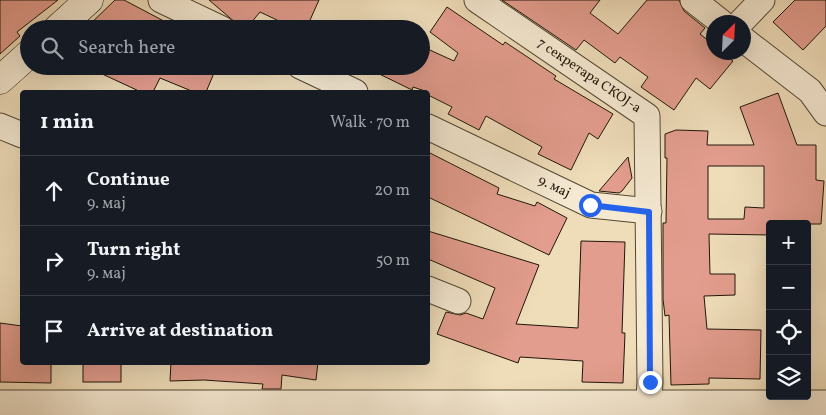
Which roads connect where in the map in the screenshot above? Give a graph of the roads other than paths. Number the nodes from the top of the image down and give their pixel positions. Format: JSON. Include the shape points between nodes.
{"nodes":[{"id":1,"x":89,"y":0,"type":"edge"},
{"id":2,"x":161,"y":0,"type":"edge"},
{"id":3,"x":477,"y":0,"type":"edge"},
{"id":4,"x":693,"y":0,"type":"edge"},
{"id":5,"x":762,"y":0,"type":"edge"},
{"id":6,"x":713,"y":15,"type":"edge"},
{"id":7,"x":748,"y":15,"type":"edge"},
{"id":8,"x":67,"y":20,"type":"edge"},
{"id":9,"x":203,"y":20,"type":"edge"},
{"id":10,"x":751,"y":45,"type":"edge"},
{"id":11,"x":20,"y":62,"type":"edge"},
{"id":12,"x":319,"y":75,"type":"edge"},
{"id":13,"x":0,"y":80,"type":"edge"},
{"id":14,"x":351,"y":90,"type":"edge"},
{"id":15,"x":826,"y":113,"type":"edge"},
{"id":16,"x":0,"y":126,"type":"edge"},
{"id":17,"x":430,"y":128,"type":"edge"},
{"id":18,"x":20,"y":134,"type":"edge"},
{"id":19,"x":649,"y":212,"type":"junction"},
{"id":20,"x":430,"y":290,"type":"edge"},
{"id":21,"x":458,"y":301,"type":"dead end"},
{"id":22,"x":0,"y":403,"type":"edge"},
{"id":23,"x":826,"y":404,"type":"edge"},
{"id":24,"x":276,"y":408,"type":"edge"},
{"id":25,"x":451,"y":408,"type":"edge"},
{"id":26,"x":29,"y":409,"type":"edge"},
{"id":27,"x":648,"y":409,"type":"edge"}],
"edges":[{"from":1,"to":8,"type":"street"},
{"from":2,"to":9,"type":"street"},
{"from":3,"to":19,"type":"street","name":"7 секретара СКОЈ-а","via":[[647,116]]},
{"from":4,"to":6,"type":"street"},
{"from":5,"to":7,"type":"street"},
{"from":10,"to":15,"type":"street","via":[[810,91]]},
{"from":11,"to":13,"type":"street"},
{"from":12,"to":14,"type":"street"},
{"from":16,"to":18,"type":"street"},
{"from":17,"to":19,"type":"street","name":"9. мај","via":[[590,205]]},
{"from":19,"to":27,"type":"street"},
{"from":20,"to":21,"type":"street"},
{"from":22,"to":26,"type":"street"},
{"from":23,"to":27,"type":"street"},
{"from":24,"to":25,"type":"street"},
{"from":24,"to":26,"type":"street"},
{"from":25,"to":27,"type":"street"}]}
